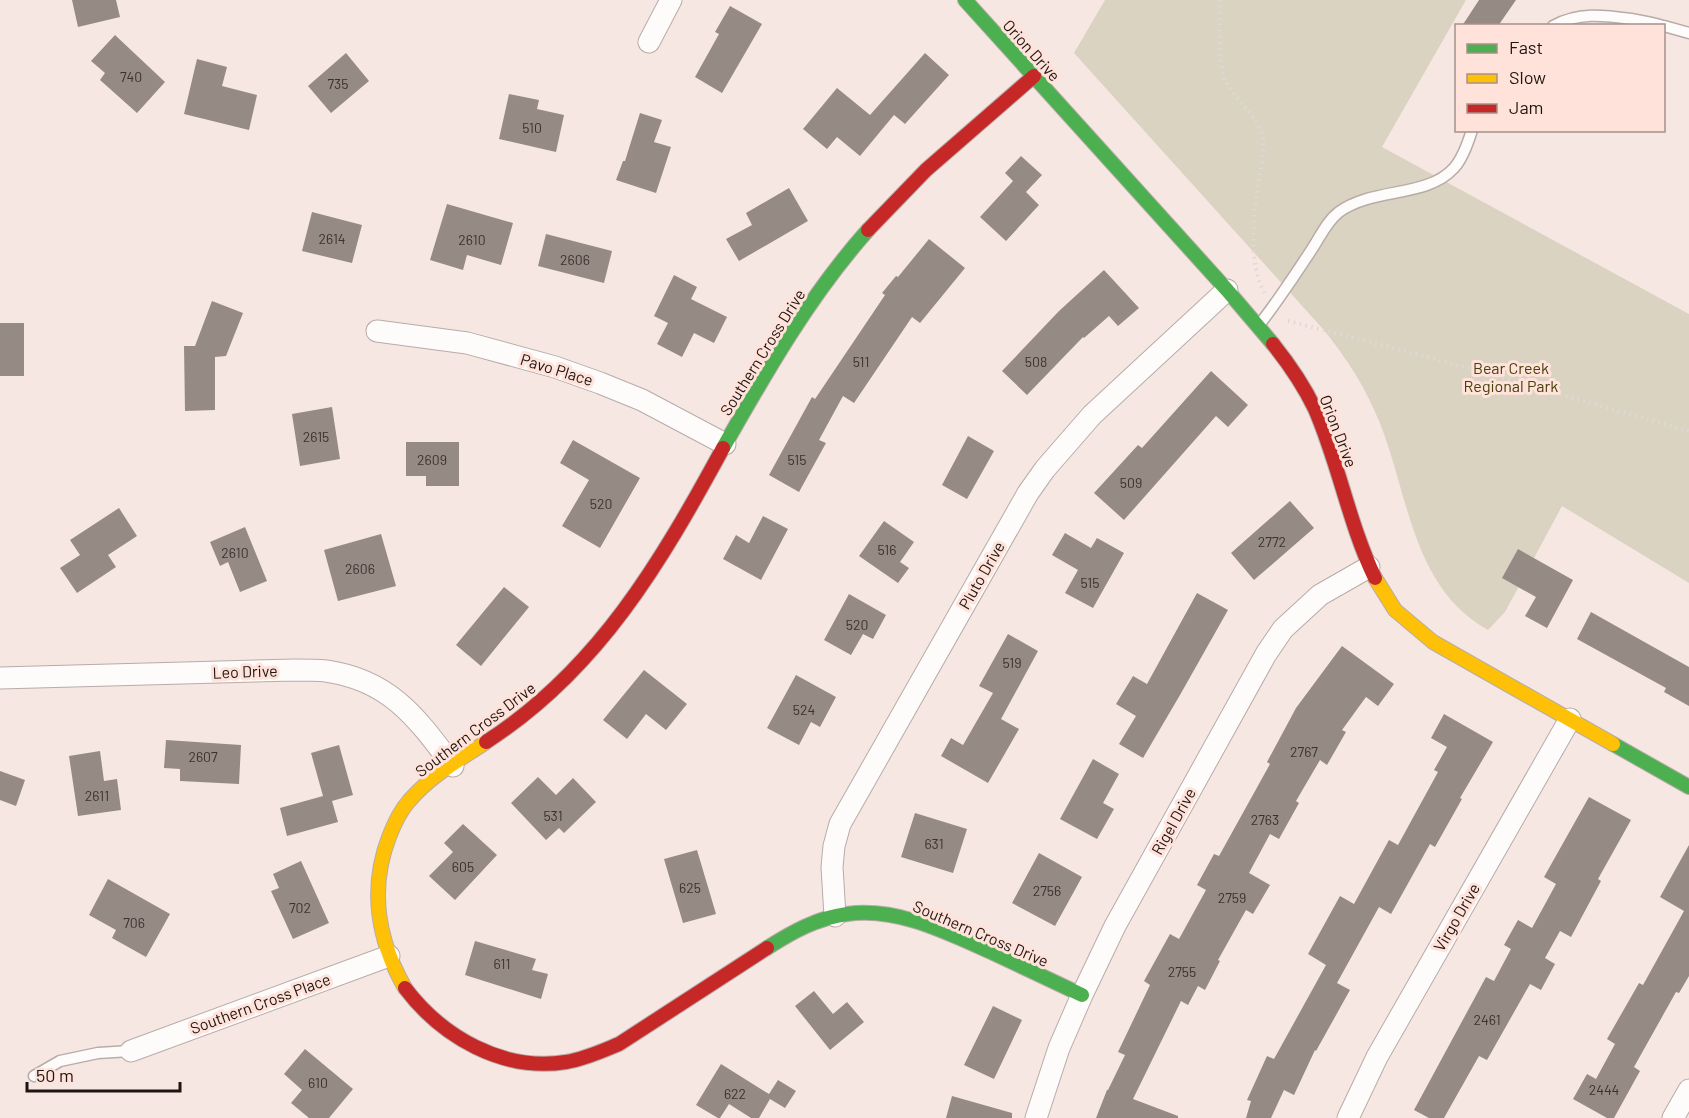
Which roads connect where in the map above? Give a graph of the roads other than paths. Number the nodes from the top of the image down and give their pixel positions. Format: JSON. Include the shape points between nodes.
{"nodes":[{"id":1,"x":671,"y":0,"type":"edge"},
{"id":2,"x":965,"y":0,"type":"edge"},
{"id":3,"x":1556,"y":24,"type":"edge"},
{"id":4,"x":1653,"y":24,"type":"edge"},
{"id":5,"x":1665,"y":27,"type":"edge"},
{"id":6,"x":1689,"y":33,"type":"edge"},
{"id":7,"x":649,"y":42,"type":"dead end"},
{"id":8,"x":1034,"y":76,"type":"junction"},
{"id":9,"x":1471,"y":132,"type":"edge"},
{"id":10,"x":1227,"y":290,"type":"junction"},
{"id":11,"x":1258,"y":326,"type":"junction"},
{"id":12,"x":377,"y":331,"type":"dead end"},
{"id":13,"x":725,"y":444,"type":"junction"},
{"id":14,"x":1369,"y":567,"type":"junction"},
{"id":15,"x":0,"y":678,"type":"edge"},
{"id":16,"x":1570,"y":719,"type":"junction"},
{"id":17,"x":453,"y":766,"type":"junction"},
{"id":18,"x":1689,"y":787,"type":"edge"},
{"id":19,"x":835,"y":916,"type":"junction"},
{"id":20,"x":389,"y":956,"type":"junction"},
{"id":21,"x":1082,"y":995,"type":"junction"},
{"id":22,"x":132,"y":1051,"type":"joint"},
{"id":23,"x":34,"y":1076,"type":"dead end"},
{"id":24,"x":1689,"y":1090,"type":"edge"},
{"id":25,"x":1036,"y":1118,"type":"edge"},
{"id":26,"x":1348,"y":1118,"type":"edge"},
{"id":27,"x":1673,"y":1118,"type":"edge"}],
"edges":[{"from":1,"to":7,"type":"street"},
{"from":2,"to":8,"type":"street","name":"Orion Drive"},
{"from":3,"to":4,"type":"lane","via":[[1582,15],[1610,15]]},
{"from":5,"to":6,"type":"lane"},
{"from":8,"to":10,"type":"street","name":"Orion Drive"},
{"from":8,"to":13,"type":"street","name":"Southern Cross Drive","via":[[928,168],[855,246],[796,323]]},
{"from":9,"to":11,"type":"lane","via":[[1454,168],[1441,179],[1419,188],[1369,198],[1337,214]]},
{"from":10,"to":11,"type":"street","name":"Orion Drive"},
{"from":10,"to":19,"type":"street","name":"Pluto Drive","via":[[1092,415],[1028,493],[840,824],[832,867]]},
{"from":11,"to":14,"type":"street","name":"Orion Drive","via":[[1313,406]]},
{"from":12,"to":13,"type":"street","name":"Pavo Place","via":[[466,343],[555,368],[642,400]]},
{"from":13,"to":17,"type":"street","name":"Southern Cross Drive","via":[[674,537],[622,616],[552,692],[517,722]]},
{"from":14,"to":16,"type":"street","name":"Orion Drive","via":[[1394,609],[1433,642]]},
{"from":14,"to":21,"type":"street","name":"Rigel Drive","via":[[1314,600],[1283,629],[1266,654],[1115,926]]},
{"from":15,"to":17,"type":"street","name":"Leo Drive","via":[[325,671],[349,676],[386,692],[406,707]]},
{"from":16,"to":18,"type":"street","name":"Orion Drive"},
{"from":16,"to":26,"type":"street","name":"Virgo Drive","via":[[1377,1057]]},
{"from":17,"to":20,"type":"street","name":"Southern Cross Drive","via":[[425,784],[406,804],[385,848],[378,900],[380,927]]},
{"from":19,"to":20,"type":"street","name":"Southern Cross Drive","via":[[788,935],[619,1044],[562,1063],[509,1058],[460,1039],[418,1004]]},
{"from":19,"to":21,"type":"street","name":"Southern Cross Drive","via":[[876,913],[924,923]]},
{"from":20,"to":22,"type":"street","name":"Southern Cross Place"},
{"from":21,"to":25,"type":"street","name":"Rigel Drive"},
{"from":22,"to":23,"type":"lane","via":[[60,1061]]},
{"from":24,"to":27,"type":"street"}]}
